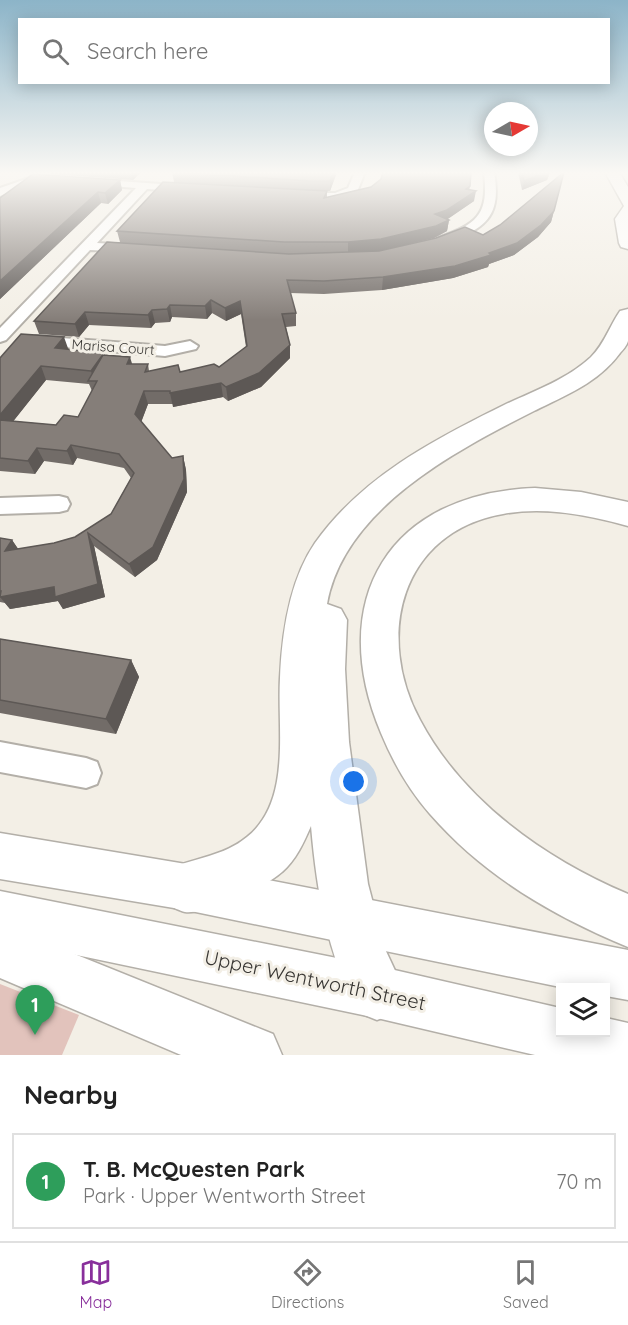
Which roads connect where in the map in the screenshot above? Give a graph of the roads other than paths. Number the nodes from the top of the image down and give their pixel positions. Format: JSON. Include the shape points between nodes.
{"nodes":[{"id":1,"x":110,"y":221,"type":"edge"},
{"id":2,"x":480,"y":221,"type":"edge"},
{"id":3,"x":624,"y":221,"type":"edge"},
{"id":4,"x":628,"y":243,"type":"edge"},
{"id":5,"x":433,"y":244,"type":"edge"},
{"id":6,"x":86,"y":246,"type":"junction"},
{"id":7,"x":146,"y":250,"type":"edge"},
{"id":8,"x":628,"y":316,"type":"edge"},
{"id":9,"x":0,"y":337,"type":"edge"},
{"id":10,"x":190,"y":346,"type":"dead end"},
{"id":11,"x":59,"y":504,"type":"dead end"},
{"id":12,"x":0,"y":506,"type":"edge"},
{"id":13,"x":368,"y":506,"type":"junction"},
{"id":14,"x":628,"y":514,"type":"edge"},
{"id":15,"x":0,"y":758,"type":"edge"},
{"id":16,"x":86,"y":772,"type":"dead end"},
{"id":17,"x":0,"y":856,"type":"edge"},
{"id":18,"x":186,"y":887,"type":"junction"},
{"id":19,"x":0,"y":915,"type":"edge"},
{"id":20,"x":349,"y":921,"type":"junction"},
{"id":21,"x":628,"y":921,"type":"edge"},
{"id":22,"x":0,"y":951,"type":"edge"},
{"id":23,"x":628,"y":975,"type":"edge"},
{"id":24,"x":377,"y":992,"type":"junction"},
{"id":25,"x":628,"y":1050,"type":"edge"},
{"id":26,"x":252,"y":1055,"type":"edge"}],
"edges":[{"from":1,"to":6,"type":"street"},
{"from":2,"to":5,"type":"street"},
{"from":3,"to":4,"type":"highway"},
{"from":6,"to":7,"type":"street"},
{"from":6,"to":9,"type":"street"},
{"from":8,"to":13,"type":"highway","via":[[622,336],[593,369],[436,452],[400,476]]},
{"from":9,"to":10,"type":"street","name":"Marisa Court","via":[[165,351]]},
{"from":11,"to":12,"type":"street"},
{"from":13,"to":18,"type":"highway","via":[[327,554],[313,584],[302,649],[302,756],[293,815],[274,845],[257,861],[241,871]]},
{"from":13,"to":20,"type":"highway","via":[[338,576],[329,607],[324,656],[329,765]]},
{"from":14,"to":21,"type":"highway","via":[[565,500],[535,499],[501,502],[448,520],[411,549],[387,593],[379,625],[380,660],[389,699],[405,737],[430,777],[472,823],[521,863],[565,891]]},
{"from":15,"to":16,"type":"street"},
{"from":17,"to":18,"type":"main road"},
{"from":18,"to":20,"type":"main road"},
{"from":19,"to":24,"type":"main road","name":"Upper Wentworth Street"},
{"from":20,"to":23,"type":"main road"},
{"from":20,"to":24,"type":"highway","via":[[363,968]]},
{"from":22,"to":26,"type":"highway"},
{"from":24,"to":25,"type":"main road","name":"Upper Wentworth Street"}]}
